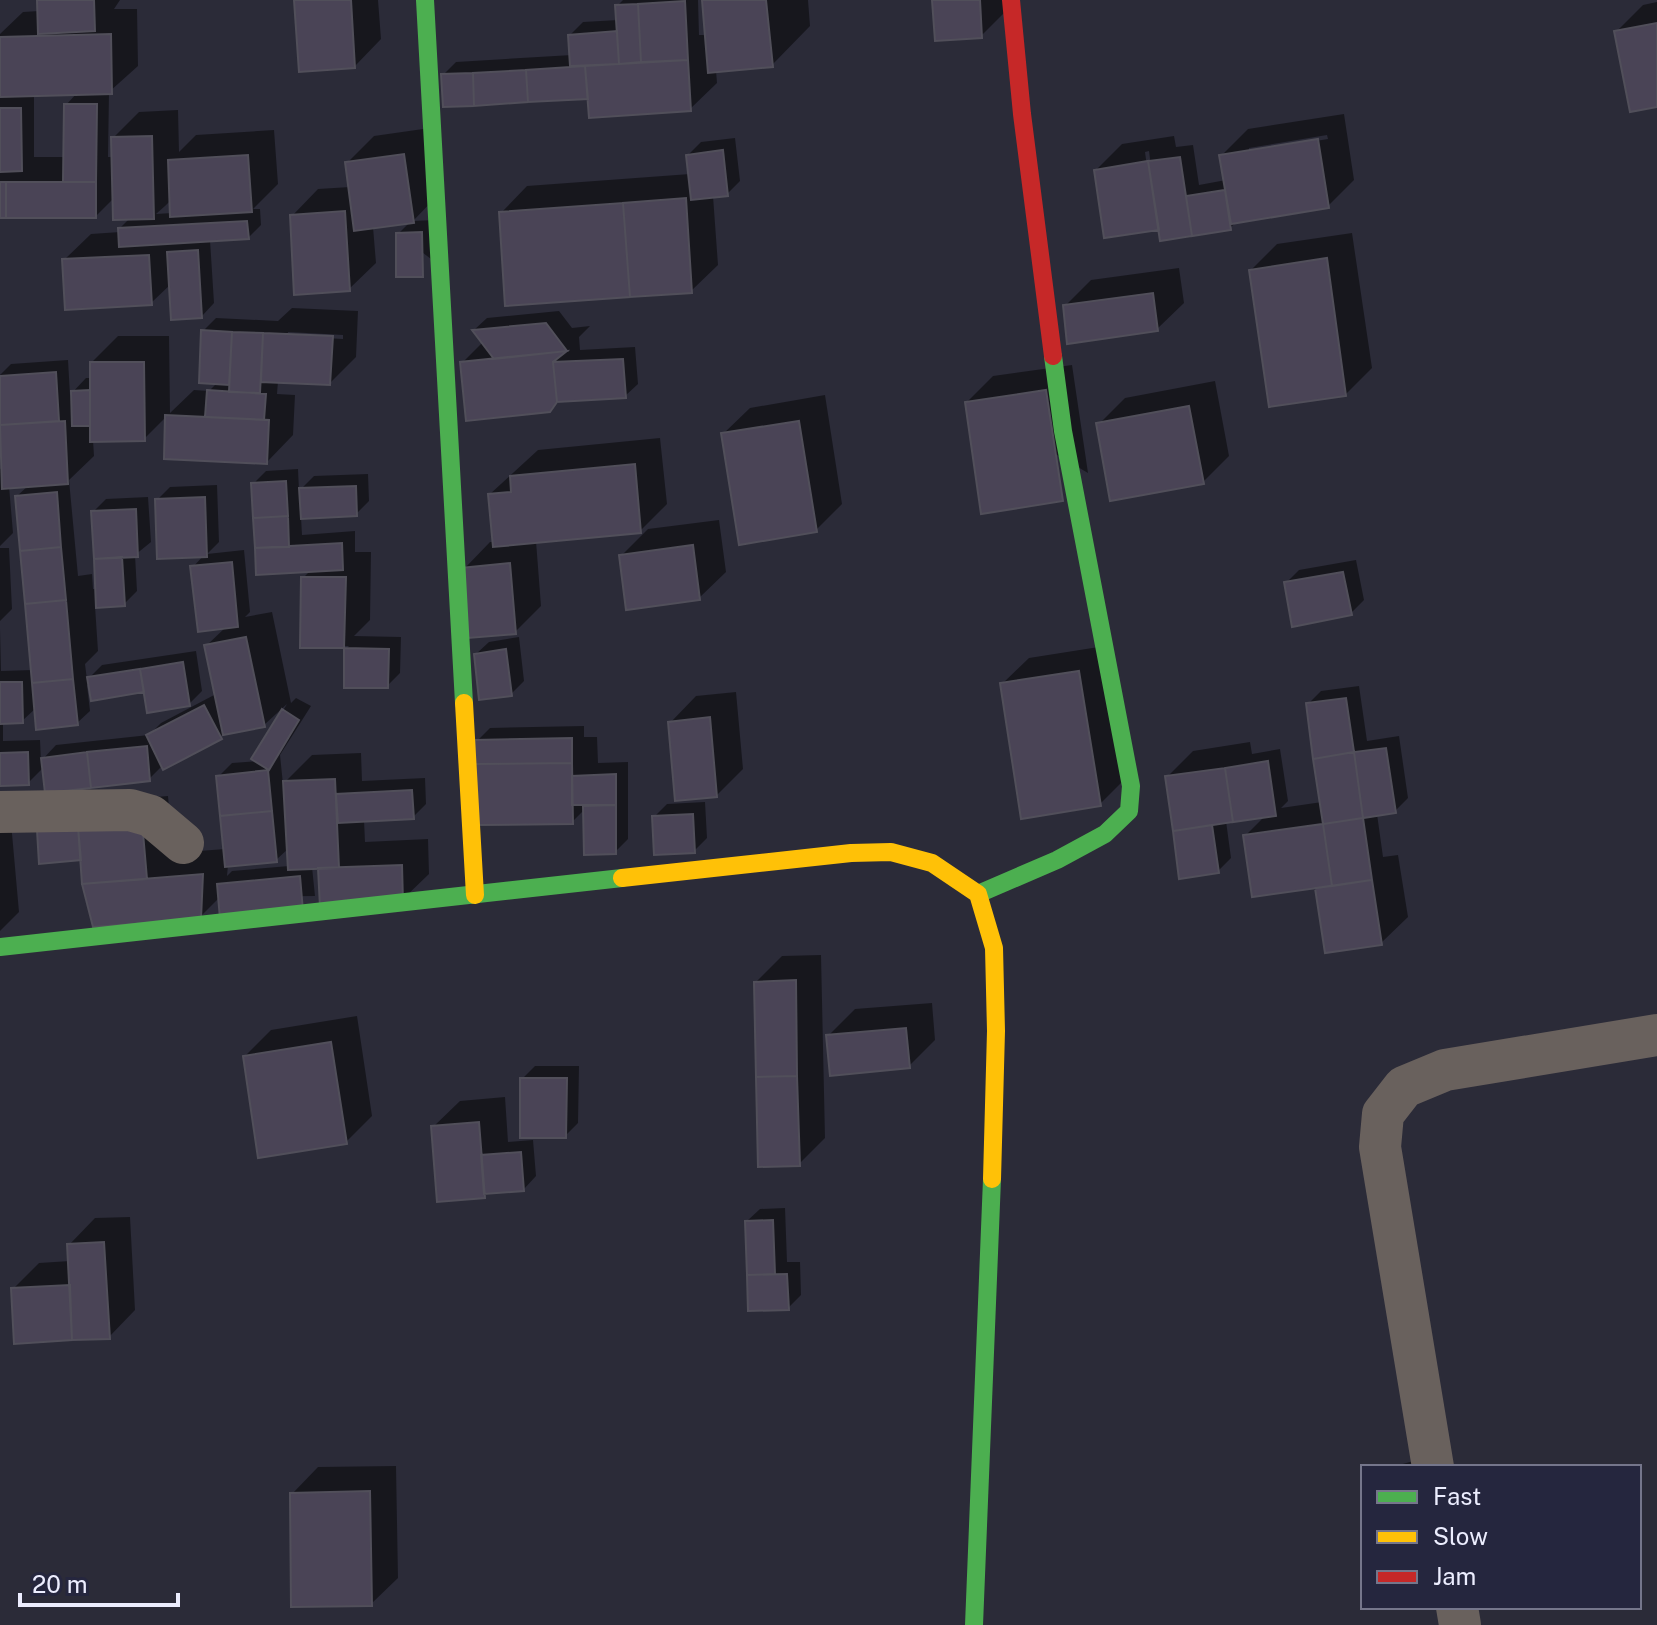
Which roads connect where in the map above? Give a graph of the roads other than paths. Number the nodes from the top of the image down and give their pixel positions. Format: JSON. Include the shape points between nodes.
{"nodes":[{"id":1,"x":425,"y":0,"type":"edge"},
{"id":2,"x":1011,"y":0,"type":"edge"},
{"id":3,"x":0,"y":812,"type":"edge"},
{"id":4,"x":183,"y":843,"type":"dead end"},
{"id":5,"x":978,"y":894,"type":"junction"},
{"id":6,"x":475,"y":895,"type":"junction"},
{"id":7,"x":0,"y":947,"type":"edge"},
{"id":8,"x":1657,"y":1035,"type":"edge"},
{"id":9,"x":1433,"y":1465,"type":"edge"},
{"id":10,"x":974,"y":1625,"type":"edge"}],
"edges":[{"from":1,"to":6,"type":"street"},
{"from":2,"to":5,"type":"street","via":[[1063,431],[1131,786],[1129,811],[1105,834]]},
{"from":3,"to":4,"type":"street","via":[[130,810],[151,816]]},
{"from":5,"to":6,"type":"street","via":[[932,863],[891,852]]},
{"from":5,"to":10,"type":"street","via":[[994,948],[996,1031]]},
{"from":6,"to":7,"type":"street"},
{"from":8,"to":9,"type":"street","via":[[1445,1070],[1404,1087],[1383,1114],[1380,1147]]}]}
